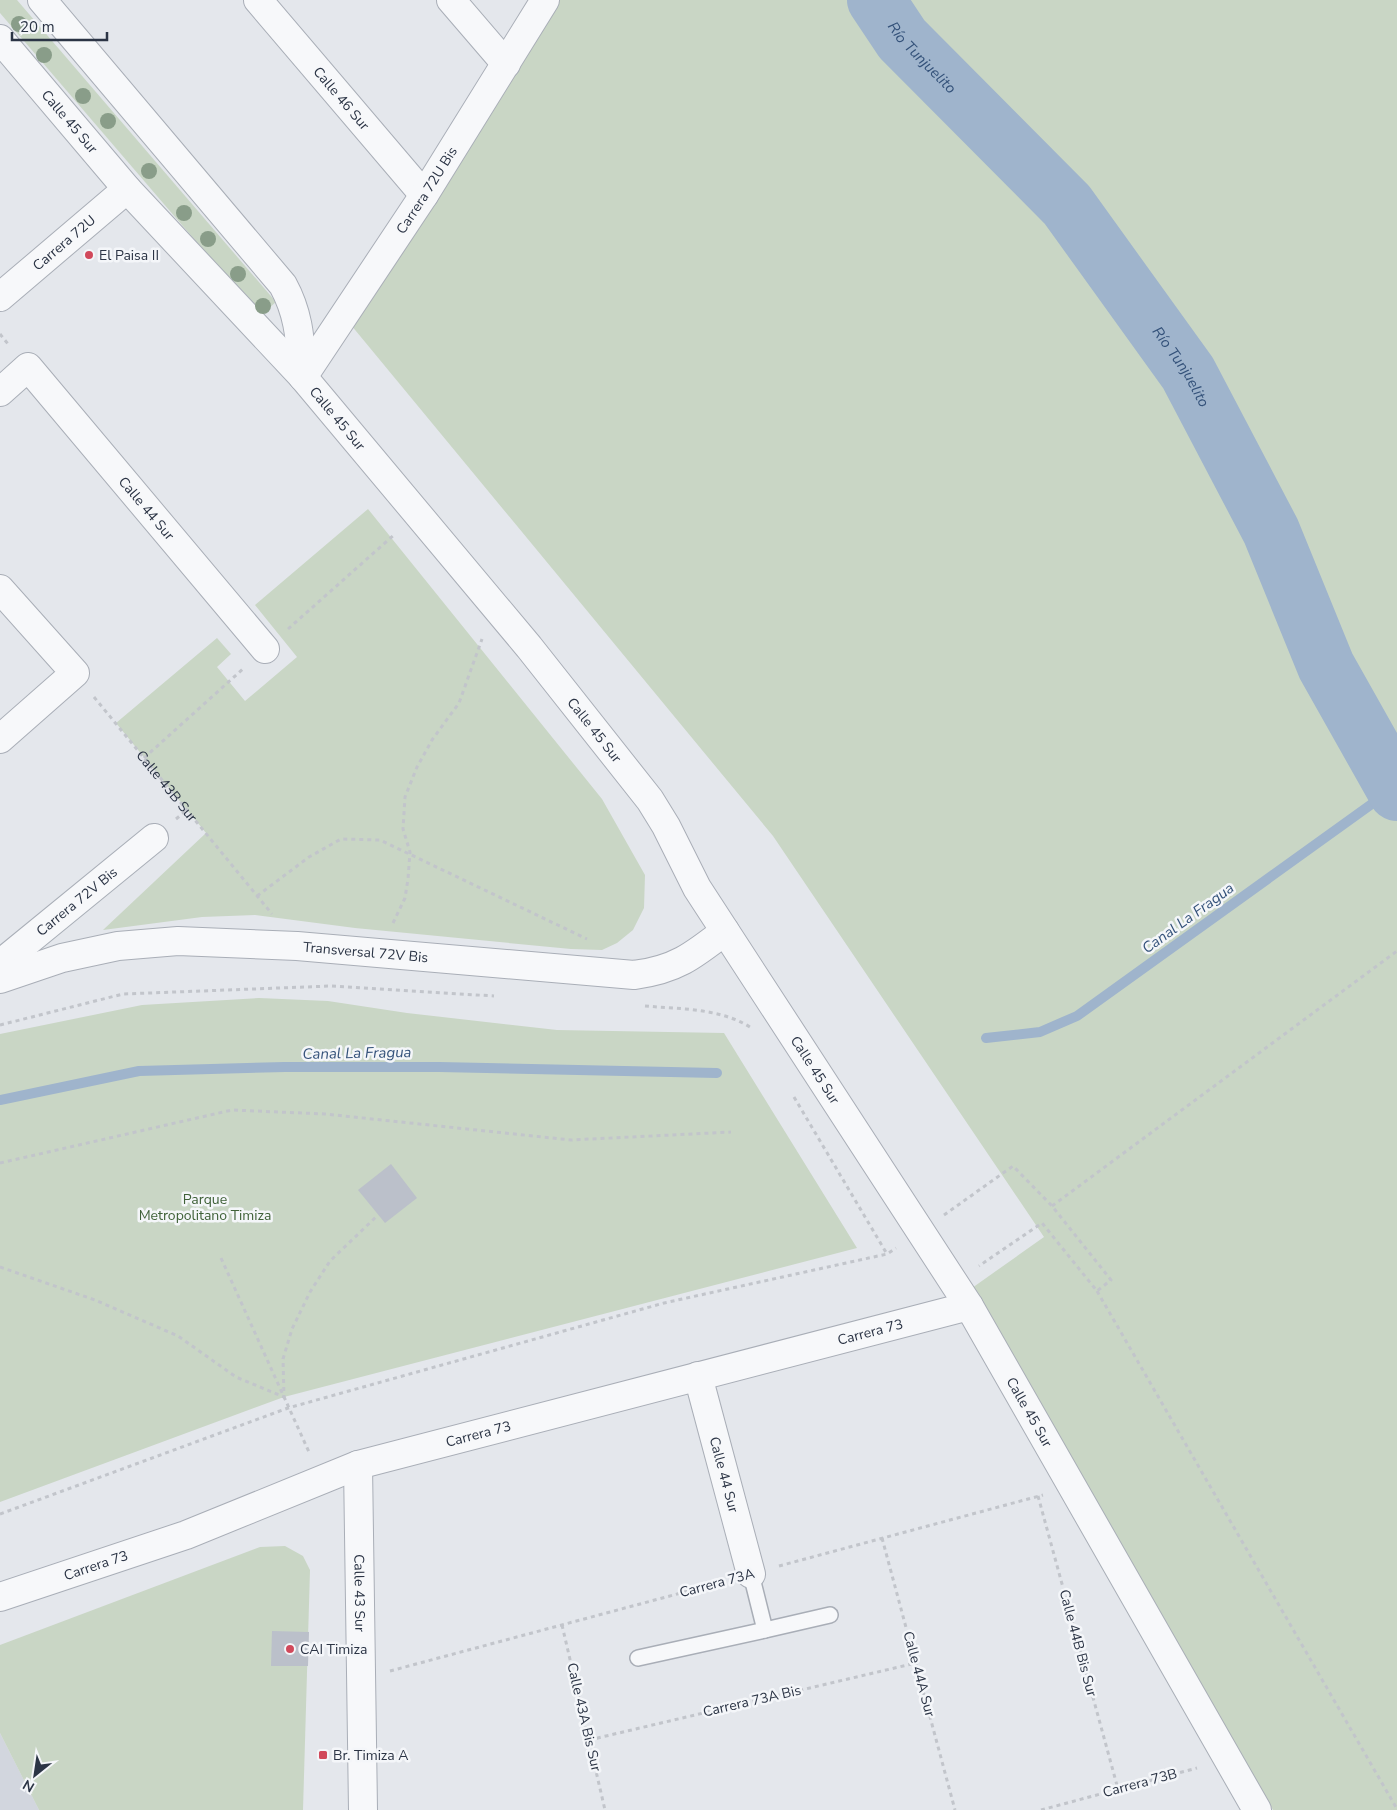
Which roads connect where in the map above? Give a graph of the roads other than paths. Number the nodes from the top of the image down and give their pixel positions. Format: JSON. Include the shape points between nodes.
{"nodes":[{"id":1,"x":42,"y":0,"type":"edge"},
{"id":2,"x":258,"y":0,"type":"edge"},
{"id":3,"x":452,"y":0,"type":"edge"},
{"id":4,"x":544,"y":0,"type":"edge"},
{"id":5,"x":0,"y":39,"type":"edge"},
{"id":6,"x":506,"y":64,"type":"junction"},
{"id":7,"x":128,"y":189,"type":"junction"},
{"id":8,"x":424,"y":195,"type":"junction"},
{"id":9,"x":0,"y":297,"type":"edge"},
{"id":10,"x":303,"y":377,"type":"junction"},
{"id":11,"x":0,"y":392,"type":"edge"},
{"id":12,"x":0,"y":589,"type":"edge"},
{"id":13,"x":266,"y":649,"type":"dead end"},
{"id":14,"x":0,"y":739,"type":"edge"},
{"id":15,"x":154,"y":838,"type":"dead end"},
{"id":16,"x":725,"y":931,"type":"junction"},
{"id":17,"x":0,"y":964,"type":"edge"},
{"id":18,"x":0,"y":978,"type":"edge"},
{"id":19,"x":968,"y":1306,"type":"junction"},
{"id":20,"x":698,"y":1376,"type":"junction"},
{"id":21,"x":358,"y":1465,"type":"junction"},
{"id":22,"x":751,"y":1574,"type":"joint"},
{"id":23,"x":0,"y":1597,"type":"edge"},
{"id":24,"x":830,"y":1614,"type":"dead end"},
{"id":25,"x":764,"y":1630,"type":"junction"},
{"id":26,"x":638,"y":1658,"type":"dead end"},
{"id":27,"x":363,"y":1810,"type":"edge"},
{"id":28,"x":1257,"y":1810,"type":"edge"}],
"edges":[{"from":1,"to":10,"type":"street","name":"Calle 45 Sur","via":[[283,284],[293,303],[299,326]]},
{"from":2,"to":8,"type":"street","name":"Calle 46 Sur"},
{"from":3,"to":6,"type":"street"},
{"from":4,"to":6,"type":"street","name":"Carrera 72U Bis"},
{"from":5,"to":7,"type":"street","name":"Calle 45 Sur"},
{"from":6,"to":8,"type":"street","name":"Carrera 72U Bis"},
{"from":7,"to":9,"type":"street","name":"Carrera 72U"},
{"from":7,"to":10,"type":"street","name":"Calle 45 Sur"},
{"from":8,"to":10,"type":"street","name":"Carrera 72U Bis"},
{"from":10,"to":16,"type":"street","name":"Calle 45 Sur","via":[[529,647],[650,800]]},
{"from":11,"to":13,"type":"street","name":"Calle 44 Sur","via":[[28,367]]},
{"from":12,"to":14,"type":"street","via":[[75,673]]},
{"from":15,"to":17,"type":"street","name":"Carrera 72V Bis"},
{"from":16,"to":18,"type":"street","name":"Transversal 72V Bis","via":[[691,958],[659,972],[634,975],[297,946],[178,941],[118,946],[62,958]]},
{"from":16,"to":19,"type":"street","name":"Calle 45 Sur"},
{"from":19,"to":20,"type":"street","name":"Carrera 73"},
{"from":19,"to":28,"type":"street","name":"Calle 45 Sur"},
{"from":20,"to":21,"type":"street","name":"Carrera 73"},
{"from":20,"to":22,"type":"street","name":"Calle 44 Sur"},
{"from":21,"to":23,"type":"street","name":"Carrera 73","via":[[186,1535]]},
{"from":21,"to":27,"type":"street","name":"Calle 43 Sur"},
{"from":22,"to":25,"type":"lane"},
{"from":24,"to":25,"type":"lane"},
{"from":25,"to":26,"type":"lane"}]}
